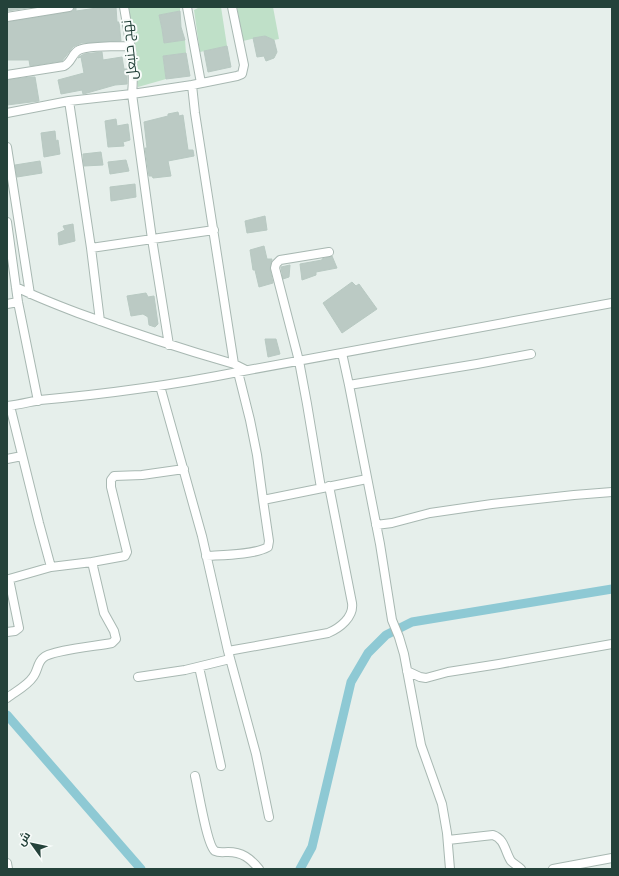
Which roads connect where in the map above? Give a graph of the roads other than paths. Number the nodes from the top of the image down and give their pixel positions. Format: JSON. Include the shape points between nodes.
{"nodes":[{"id":1,"x":69,"y":7,"type":"edge"},
{"id":2,"x":124,"y":7,"type":"edge"},
{"id":3,"x":187,"y":7,"type":"edge"},
{"id":4,"x":232,"y":7,"type":"edge"},
{"id":5,"x":7,"y":17,"type":"edge"},
{"id":6,"x":130,"y":46,"type":"junction"},
{"id":7,"x":7,"y":75,"type":"edge"},
{"id":8,"x":201,"y":83,"type":"junction"},
{"id":9,"x":192,"y":85,"type":"junction"},
{"id":10,"x":132,"y":94,"type":"junction"},
{"id":11,"x":69,"y":101,"type":"junction"},
{"id":12,"x":7,"y":113,"type":"edge"},
{"id":13,"x":7,"y":147,"type":"edge"},
{"id":14,"x":7,"y":222,"type":"edge"},
{"id":15,"x":214,"y":230,"type":"junction"},
{"id":16,"x":152,"y":239,"type":"junction"},
{"id":17,"x":9,"y":248,"type":"edge"},
{"id":18,"x":91,"y":248,"type":"junction"},
{"id":19,"x":329,"y":252,"type":"dead end"},
{"id":20,"x":16,"y":287,"type":"junction"},
{"id":21,"x":30,"y":294,"type":"junction"},
{"id":22,"x":18,"y":302,"type":"junction"},
{"id":23,"x":612,"y":303,"type":"edge"},
{"id":24,"x":7,"y":304,"type":"edge"},
{"id":25,"x":100,"y":321,"type":"junction"},
{"id":26,"x":169,"y":346,"type":"junction"},
{"id":27,"x":342,"y":352,"type":"junction"},
{"id":28,"x":531,"y":354,"type":"dead end"},
{"id":29,"x":299,"y":361,"type":"junction"},
{"id":30,"x":240,"y":369,"type":"junction"},
{"id":31,"x":349,"y":385,"type":"junction"},
{"id":32,"x":160,"y":386,"type":"junction"},
{"id":33,"x":38,"y":401,"type":"junction"},
{"id":34,"x":9,"y":406,"type":"edge"},
{"id":35,"x":22,"y":456,"type":"junction"},
{"id":36,"x":7,"y":459,"type":"edge"},
{"id":37,"x":184,"y":469,"type":"junction"},
{"id":38,"x":367,"y":479,"type":"junction"},
{"id":39,"x":325,"y":487,"type":"junction"},
{"id":40,"x":612,"y":492,"type":"edge"},
{"id":41,"x":263,"y":500,"type":"junction"},
{"id":42,"x":376,"y":525,"type":"junction"},
{"id":43,"x":206,"y":556,"type":"junction"},
{"id":44,"x":92,"y":562,"type":"junction"},
{"id":45,"x":51,"y":567,"type":"junction"},
{"id":46,"x":8,"y":576,"type":"edge"},
{"id":47,"x":7,"y":632,"type":"edge"},
{"id":48,"x":612,"y":644,"type":"edge"},
{"id":49,"x":229,"y":655,"type":"junction"},
{"id":50,"x":199,"y":667,"type":"junction"},
{"id":51,"x":407,"y":671,"type":"junction"},
{"id":52,"x":138,"y":677,"type":"dead end"},
{"id":53,"x":9,"y":696,"type":"edge"},
{"id":54,"x":221,"y":766,"type":"dead end"},
{"id":55,"x":196,"y":776,"type":"dead end"},
{"id":56,"x":269,"y":817,"type":"dead end"},
{"id":57,"x":448,"y":840,"type":"junction"},
{"id":58,"x":612,"y":858,"type":"edge"},
{"id":59,"x":7,"y":863,"type":"edge"},
{"id":60,"x":8,"y":869,"type":"edge"},
{"id":61,"x":259,"y":869,"type":"edge"},
{"id":62,"x":450,"y":869,"type":"edge"},
{"id":63,"x":521,"y":869,"type":"edge"},
{"id":64,"x":553,"y":869,"type":"edge"}],
"edges":[{"from":1,"to":5,"type":"street"},
{"from":2,"to":6,"type":"street","name":"نهج حنبعل"},
{"from":3,"to":8,"type":"street"},
{"from":4,"to":8,"type":"street","via":[[244,70],[237,76]]},
{"from":6,"to":7,"type":"street","via":[[81,48],[64,66]]},
{"from":6,"to":10,"type":"street","name":"نهج حنبعل"},
{"from":8,"to":9,"type":"street"},
{"from":9,"to":10,"type":"street"},
{"from":9,"to":15,"type":"street"},
{"from":10,"to":11,"type":"street"},
{"from":10,"to":16,"type":"street","name":"نهج حنبعل"},
{"from":11,"to":12,"type":"street"},
{"from":11,"to":18,"type":"street"},
{"from":13,"to":21,"type":"street"},
{"from":14,"to":17,"type":"street"},
{"from":15,"to":16,"type":"street"},
{"from":15,"to":30,"type":"street"},
{"from":16,"to":18,"type":"street"},
{"from":16,"to":26,"type":"street","name":"نهج حنبعل"},
{"from":17,"to":20,"type":"street"},
{"from":18,"to":25,"type":"street"},
{"from":19,"to":29,"type":"street","via":[[280,260],[276,266]]},
{"from":20,"to":21,"type":"street"},
{"from":20,"to":22,"type":"street"},
{"from":21,"to":25,"type":"street"},
{"from":22,"to":24,"type":"street"},
{"from":22,"to":33,"type":"street"},
{"from":23,"to":27,"type":"street"},
{"from":25,"to":26,"type":"street"},
{"from":26,"to":30,"type":"street"},
{"from":27,"to":29,"type":"street"},
{"from":27,"to":31,"type":"street"},
{"from":28,"to":31,"type":"street"},
{"from":29,"to":30,"type":"street"},
{"from":29,"to":39,"type":"street"},
{"from":30,"to":32,"type":"street","via":[[194,381]]},
{"from":30,"to":41,"type":"street"},
{"from":31,"to":38,"type":"street"},
{"from":32,"to":33,"type":"street"},
{"from":32,"to":37,"type":"street"},
{"from":33,"to":34,"type":"street"},
{"from":34,"to":35,"type":"street"},
{"from":35,"to":36,"type":"street"},
{"from":35,"to":45,"type":"street"},
{"from":37,"to":43,"type":"street"},
{"from":37,"to":44,"type":"street","via":[[112,478],[111,487],[127,552],[125,556]]},
{"from":38,"to":39,"type":"street"},
{"from":38,"to":42,"type":"street"},
{"from":39,"to":41,"type":"street"},
{"from":39,"to":49,"type":"street","via":[[352,611],[337,629],[328,633]]},
{"from":40,"to":42,"type":"street","via":[[492,504],[430,513]]},
{"from":41,"to":43,"type":"street","via":[[268,547],[244,553]]},
{"from":42,"to":51,"type":"street","via":[[392,620],[399,636]]},
{"from":43,"to":49,"type":"street"},
{"from":44,"to":45,"type":"street"},
{"from":44,"to":53,"type":"street","via":[[104,613],[116,636],[114,642],[44,656],[38,663],[34,677]]},
{"from":45,"to":46,"type":"street"},
{"from":46,"to":47,"type":"street","via":[[19,628]]},
{"from":48,"to":51,"type":"street","via":[[426,678]]},
{"from":49,"to":50,"type":"street"},
{"from":49,"to":56,"type":"street","via":[[256,754]]},
{"from":50,"to":52,"type":"street"},
{"from":50,"to":54,"type":"street"},
{"from":51,"to":57,"type":"street","via":[[421,745],[442,804]]},
{"from":55,"to":61,"type":"street","via":[[204,821],[212,847],[220,852],[241,853]]},
{"from":57,"to":62,"type":"street"},
{"from":57,"to":63,"type":"street","via":[[497,837],[512,862]]},
{"from":58,"to":64,"type":"street"},
{"from":59,"to":60,"type":"street"}]}
